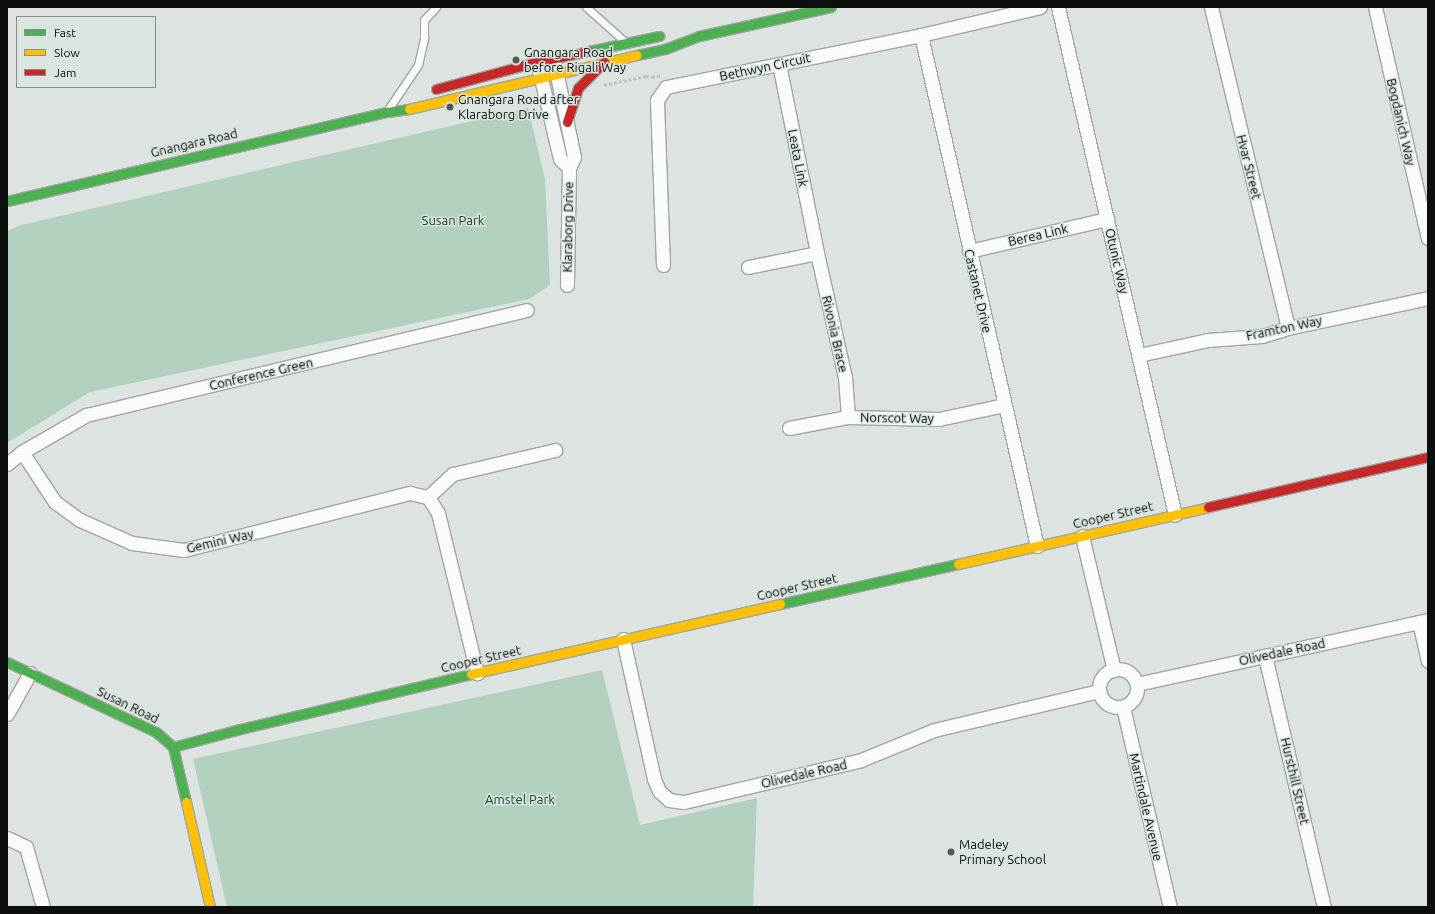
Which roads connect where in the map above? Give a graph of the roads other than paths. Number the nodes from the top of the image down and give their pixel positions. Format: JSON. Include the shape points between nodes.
{"nodes":[{"id":1,"x":436,"y":7,"type":"edge"},
{"id":2,"x":586,"y":7,"type":"edge"},
{"id":3,"x":831,"y":7,"type":"edge"},
{"id":4,"x":1040,"y":7,"type":"edge"},
{"id":5,"x":1058,"y":7,"type":"edge"},
{"id":6,"x":1211,"y":7,"type":"edge"},
{"id":7,"x":1375,"y":7,"type":"edge"},
{"id":8,"x":921,"y":35,"type":"junction"},
{"id":9,"x":699,"y":36,"type":"junction"},
{"id":10,"x":625,"y":42,"type":"junction"},
{"id":11,"x":553,"y":58,"type":"junction"},
{"id":12,"x":536,"y":62,"type":"junction"},
{"id":13,"x":604,"y":62,"type":"junction"},
{"id":14,"x":779,"y":64,"type":"junction"},
{"id":15,"x":556,"y":73,"type":"junction"},
{"id":16,"x":541,"y":77,"type":"junction"},
{"id":17,"x":430,"y":90,"type":"dead end"},
{"id":18,"x":404,"y":101,"type":"dead end"},
{"id":19,"x":387,"y":112,"type":"junction"},
{"id":20,"x":567,"y":122,"type":"junction"},
{"id":21,"x":569,"y":168,"type":"junction"},
{"id":22,"x":7,"y":201,"type":"edge"},
{"id":23,"x":1107,"y":219,"type":"junction"},
{"id":24,"x":1428,"y":238,"type":"edge"},
{"id":25,"x":969,"y":251,"type":"junction"},
{"id":26,"x":817,"y":252,"type":"junction"},
{"id":27,"x":663,"y":265,"type":"dead end"},
{"id":28,"x":748,"y":267,"type":"dead end"},
{"id":29,"x":567,"y":285,"type":"dead end"},
{"id":30,"x":1428,"y":298,"type":"edge"},
{"id":31,"x":527,"y":310,"type":"dead end"},
{"id":32,"x":1288,"y":328,"type":"junction"},
{"id":33,"x":1139,"y":356,"type":"junction"},
{"id":34,"x":1004,"y":405,"type":"junction"},
{"id":35,"x":848,"y":417,"type":"junction"},
{"id":36,"x":789,"y":428,"type":"dead end"},
{"id":37,"x":555,"y":450,"type":"dead end"},
{"id":38,"x":22,"y":452,"type":"junction"},
{"id":39,"x":1428,"y":457,"type":"edge"},
{"id":40,"x":7,"y":464,"type":"edge"},
{"id":41,"x":428,"y":497,"type":"junction"},
{"id":42,"x":1175,"y":514,"type":"junction"},
{"id":43,"x":1082,"y":536,"type":"junction"},
{"id":44,"x":1037,"y":546,"type":"junction"},
{"id":45,"x":1423,"y":621,"type":"edge"},
{"id":46,"x":623,"y":639,"type":"junction"},
{"id":47,"x":1265,"y":656,"type":"junction"},
{"id":48,"x":7,"y":662,"type":"edge"},
{"id":49,"x":1428,"y":662,"type":"edge"},
{"id":50,"x":1114,"y":670,"type":"junction"},
{"id":51,"x":30,"y":673,"type":"junction"},
{"id":52,"x":477,"y":673,"type":"junction"},
{"id":53,"x":1137,"y":684,"type":"junction"},
{"id":54,"x":1099,"y":691,"type":"junction"},
{"id":55,"x":1123,"y":707,"type":"junction"},
{"id":56,"x":7,"y":714,"type":"edge"},
{"id":57,"x":174,"y":747,"type":"junction"},
{"id":58,"x":7,"y":838,"type":"edge"},
{"id":59,"x":43,"y":907,"type":"edge"},
{"id":60,"x":210,"y":907,"type":"edge"},
{"id":61,"x":1170,"y":907,"type":"edge"},
{"id":62,"x":1324,"y":907,"type":"edge"}],
"edges":[{"from":1,"to":19,"type":"lane","via":[[424,20],[424,38],[418,64]]},
{"from":2,"to":10,"type":"lane"},
{"from":3,"to":9,"type":"street","name":"Gnangara Road"},
{"from":4,"to":8,"type":"street","name":"Bethwyn Circuit"},
{"from":5,"to":23,"type":"street","name":"Otunic Way"},
{"from":6,"to":32,"type":"street","name":"Hvar Street"},
{"from":7,"to":24,"type":"street","name":"Bogdanich Way"},
{"from":8,"to":14,"type":"street","name":"Bethwyn Circuit"},
{"from":8,"to":25,"type":"street","name":"Castanet Drive"},
{"from":9,"to":10,"type":"street","name":"Gnangara Road","via":[[663,36]]},
{"from":9,"to":13,"type":"street","name":"Gnangara Road","via":[[664,49]]},
{"from":10,"to":11,"type":"street","name":"Gnangara Road"},
{"from":11,"to":12,"type":"street","name":"Gnangara Road"},
{"from":11,"to":15,"type":"street","name":"Klaraborg Drive"},
{"from":12,"to":16,"type":"street","name":"Klaraborg Drive"},
{"from":12,"to":17,"type":"street","name":"Gnangara Road"},
{"from":13,"to":15,"type":"street","name":"Gnangara Road"},
{"from":13,"to":20,"type":"street","via":[[578,88]]},
{"from":14,"to":26,"type":"street","name":"Leata Link"},
{"from":14,"to":27,"type":"street","name":"Bethwyn Circuit","via":[[666,87],[657,100]]},
{"from":15,"to":16,"type":"street","name":"Gnangara Road"},
{"from":15,"to":20,"type":"street","name":"Klaraborg Drive"},
{"from":16,"to":19,"type":"street","name":"Gnangara Road","via":[[420,107]]},
{"from":16,"to":21,"type":"street","name":"Klaraborg Drive","via":[[560,159]]},
{"from":18,"to":19,"type":"street","name":"Gnangara Road"},
{"from":19,"to":22,"type":"street","name":"Gnangara Road","via":[[79,182]]},
{"from":20,"to":21,"type":"street","name":"Klaraborg Drive","via":[[574,157]]},
{"from":21,"to":29,"type":"street","name":"Klaraborg Drive"},
{"from":23,"to":25,"type":"street","name":"Berea Link"},
{"from":23,"to":33,"type":"street","name":"Otunic Way"},
{"from":25,"to":34,"type":"street","name":"Castanet Drive"},
{"from":26,"to":28,"type":"street"},
{"from":26,"to":35,"type":"street","name":"Rivonia Brace","via":[[845,377]]},
{"from":30,"to":32,"type":"street","name":"Framton Way"},
{"from":31,"to":38,"type":"street","name":"Conference Green","via":[[86,415]]},
{"from":32,"to":33,"type":"street","name":"Framton Way","via":[[1262,336],[1208,340]]},
{"from":33,"to":42,"type":"street","name":"Otunic Way"},
{"from":34,"to":35,"type":"street","name":"Norscot Way","via":[[938,419]]},
{"from":34,"to":44,"type":"street","name":"Castanet Drive"},
{"from":35,"to":36,"type":"street","name":"Norscot Way"},
{"from":37,"to":41,"type":"street","via":[[453,474]]},
{"from":38,"to":40,"type":"street","name":"Conference Green"},
{"from":38,"to":41,"type":"street","name":"Gemini Way","via":[[55,502],[80,520],[132,543],[184,550],[410,493]]},
{"from":39,"to":42,"type":"street","name":"Cooper Street"},
{"from":41,"to":52,"type":"street","via":[[438,513]]},
{"from":42,"to":43,"type":"street","name":"Cooper Street"},
{"from":43,"to":44,"type":"street","name":"Cooper Street"},
{"from":43,"to":50,"type":"street"},
{"from":44,"to":46,"type":"street","name":"Cooper Street"},
{"from":45,"to":47,"type":"street","name":"Olivedale Road"},
{"from":45,"to":49,"type":"street"},
{"from":46,"to":52,"type":"street","name":"Cooper Street"},
{"from":46,"to":54,"type":"street","name":"Olivedale Road","via":[[654,779],[659,790],[669,800],[684,802],[861,760],[934,730]]},
{"from":47,"to":53,"type":"street","name":"Olivedale Road"},
{"from":47,"to":62,"type":"street","name":"Hursthill Street"},
{"from":48,"to":51,"type":"street","name":"Susan Road"},
{"from":50,"to":53,"type":"street","via":[[1127,672]]},
{"from":50,"to":54,"type":"street","via":[[1102,678]]},
{"from":51,"to":56,"type":"street"},
{"from":51,"to":57,"type":"street","name":"Susan Road","via":[[156,732]]},
{"from":52,"to":57,"type":"street","name":"Cooper Street"},
{"from":53,"to":55,"type":"street","via":[[1132,702]]},
{"from":54,"to":55,"type":"street","via":[[1104,702]]},
{"from":55,"to":61,"type":"street","name":"Martindale Avenue"},
{"from":57,"to":60,"type":"street"},
{"from":58,"to":59,"type":"street","via":[[26,847]]}]}
